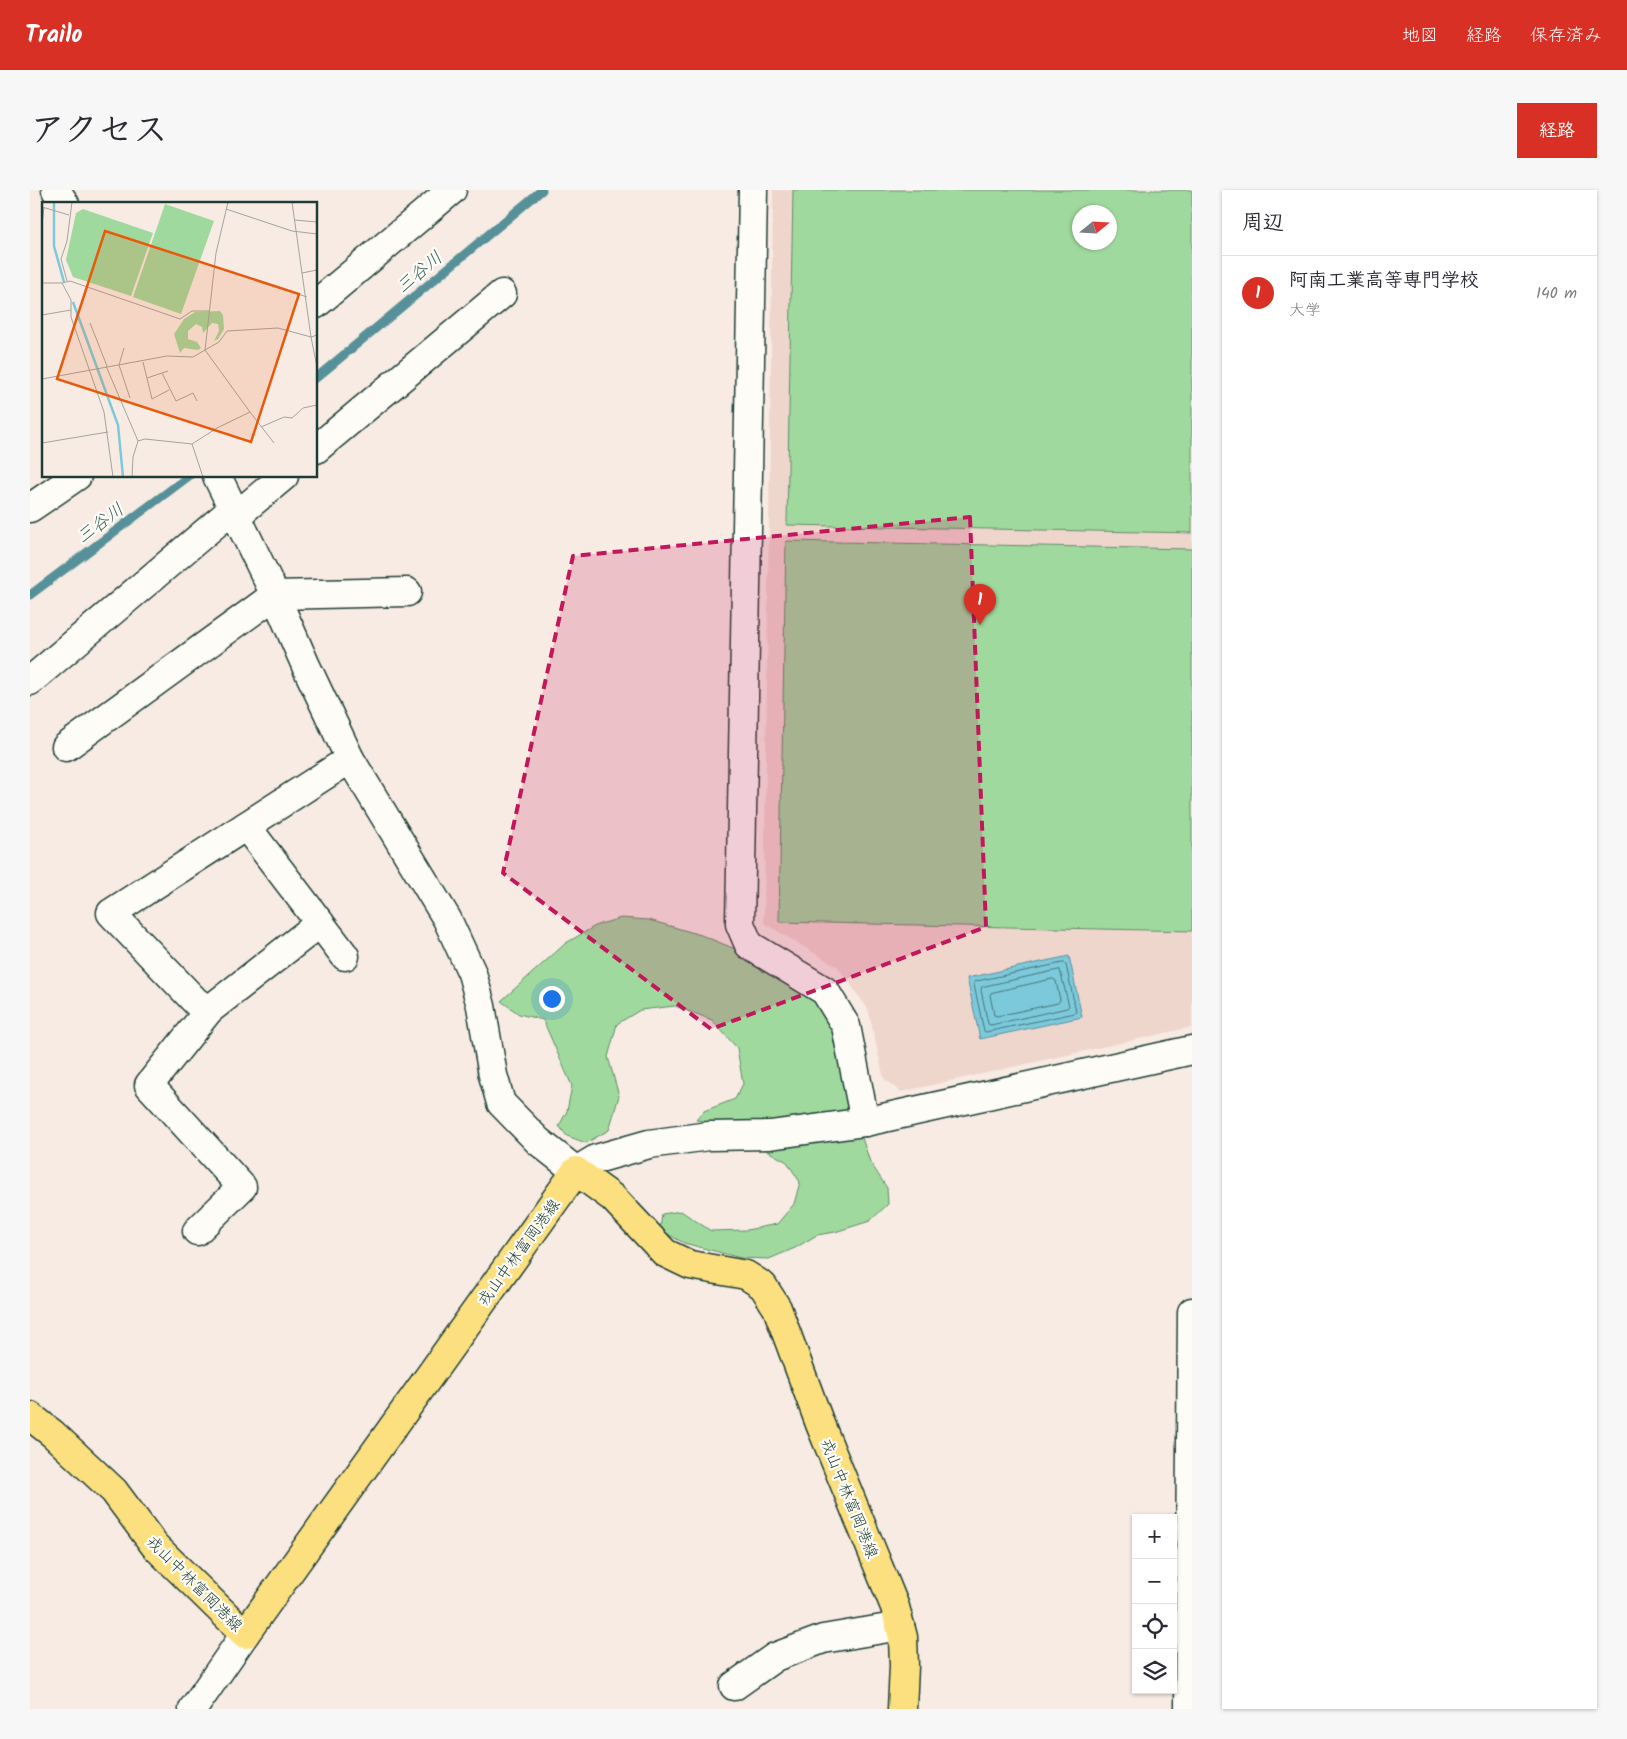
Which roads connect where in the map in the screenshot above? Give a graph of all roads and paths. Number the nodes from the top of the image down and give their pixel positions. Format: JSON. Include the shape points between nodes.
{"nodes":[{"id":1,"x":56,"y":190,"type":"edge"},
{"id":2,"x":452,"y":190,"type":"edge"},
{"id":3,"x":752,"y":190,"type":"edge"},
{"id":4,"x":64,"y":202,"type":"edge"},
{"id":5,"x":502,"y":294,"type":"dead end"},
{"id":6,"x":318,"y":302,"type":"edge"},
{"id":7,"x":318,"y":447,"type":"edge"},
{"id":8,"x":74,"y":478,"type":"edge"},
{"id":9,"x":279,"y":478,"type":"edge"},
{"id":10,"x":227,"y":497,"type":"edge"},
{"id":11,"x":30,"y":508,"type":"edge"},
{"id":12,"x":407,"y":592,"type":"dead end"},
{"id":13,"x":275,"y":595,"type":"junction"},
{"id":14,"x":30,"y":681,"type":"edge"},
{"id":15,"x":66,"y":748,"type":"dead end"},
{"id":16,"x":350,"y":759,"type":"junction"},
{"id":17,"x":246,"y":826,"type":"junction"},
{"id":18,"x":320,"y":923,"type":"junction"},
{"id":19,"x":345,"y":956,"type":"dead end"},
{"id":20,"x":209,"y":1010,"type":"junction"},
{"id":21,"x":1192,"y":1053,"type":"edge"},
{"id":22,"x":865,"y":1122,"type":"junction"},
{"id":23,"x":576,"y":1171,"type":"junction"},
{"id":24,"x":197,"y":1231,"type":"dead end"},
{"id":25,"x":1192,"y":1312,"type":"edge"},
{"id":26,"x":30,"y":1416,"type":"edge"},
{"id":27,"x":1192,"y":1437,"type":"edge"},
{"id":28,"x":900,"y":1626,"type":"junction"},
{"id":29,"x":245,"y":1634,"type":"junction"},
{"id":30,"x":734,"y":1686,"type":"dead end"},
{"id":31,"x":193,"y":1709,"type":"edge"},
{"id":32,"x":902,"y":1709,"type":"edge"},
{"id":33,"x":1189,"y":1709,"type":"edge"}],
"edges":[{"from":1,"to":4,"type":"street"},
{"from":2,"to":6,"type":"street"},
{"from":3,"to":22,"type":"street","via":[[740,924],[749,945],[825,991],[846,1026]]},
{"from":5,"to":7,"type":"street"},
{"from":8,"to":11,"type":"street"},
{"from":9,"to":10,"type":"street"},
{"from":10,"to":13,"type":"street"},
{"from":10,"to":14,"type":"street"},
{"from":12,"to":13,"type":"street"},
{"from":13,"to":15,"type":"street"},
{"from":13,"to":16,"type":"street"},
{"from":16,"to":17,"type":"street"},
{"from":16,"to":23,"type":"street","via":[[447,919],[472,974],[501,1103],[538,1141]]},
{"from":17,"to":18,"type":"street"},
{"from":17,"to":20,"type":"street","via":[[111,913],[196,1002]]},
{"from":18,"to":19,"type":"street"},
{"from":18,"to":20,"type":"street"},
{"from":20,"to":24,"type":"street","via":[[149,1085],[242,1187]]},
{"from":21,"to":22,"type":"street"},
{"from":22,"to":23,"type":"street","via":[[770,1135],[709,1136],[649,1144],[596,1159]]},
{"from":23,"to":28,"type":"main road","name":"戎山中林富岡港線","via":[[613,1198],[665,1253],[690,1265],[746,1275],[763,1286],[777,1308]]},
{"from":23,"to":29,"type":"main road","name":"戎山中林富岡港線"},
{"from":25,"to":27,"type":"street"},
{"from":26,"to":29,"type":"main road","name":"戎山中林富岡港線","via":[[114,1491],[155,1546]]},
{"from":27,"to":33,"type":"street"},
{"from":28,"to":30,"type":"street","via":[[823,1639],[775,1657]]},
{"from":28,"to":32,"type":"main road","name":"戎山中林富岡港線","via":[[904,1666]]},
{"from":29,"to":31,"type":"street"}]}
